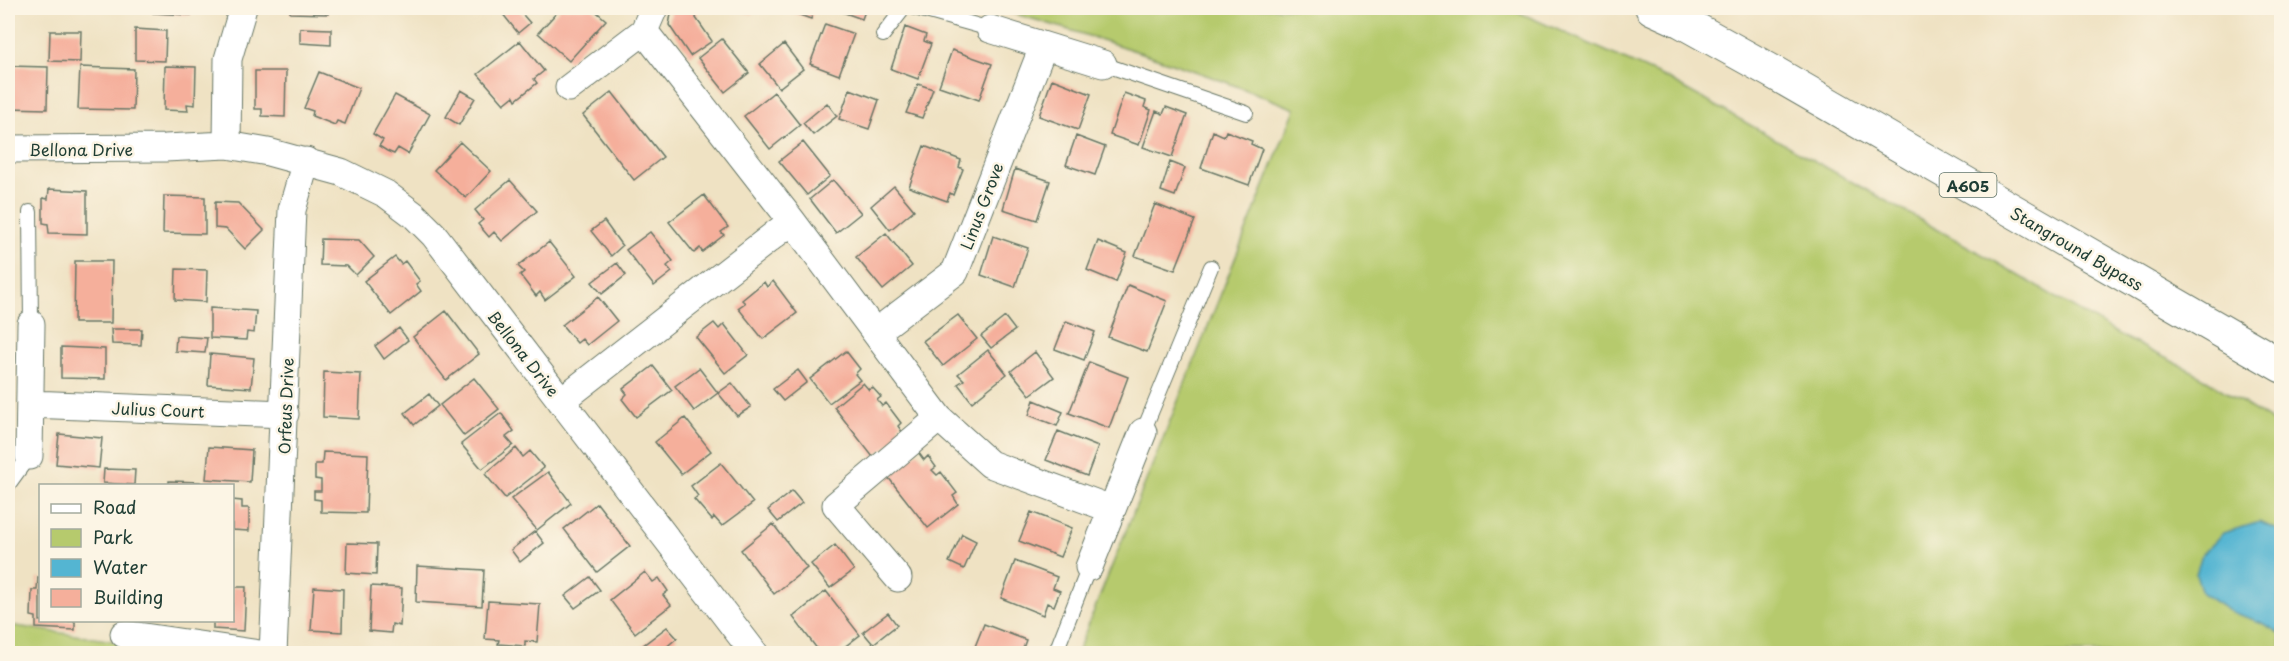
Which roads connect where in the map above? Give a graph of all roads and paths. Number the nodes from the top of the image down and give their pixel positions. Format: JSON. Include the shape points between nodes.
{"nodes":[{"id":1,"x":243,"y":8,"type":"edge"},
{"id":2,"x":904,"y":8,"type":"edge"},
{"id":3,"x":915,"y":8,"type":"edge"},
{"id":4,"x":1652,"y":8,"type":"edge"},
{"id":5,"x":649,"y":19,"type":"edge"},
{"id":6,"x":990,"y":28,"type":"joint"},
{"id":7,"x":883,"y":35,"type":"dead end"},
{"id":8,"x":1043,"y":47,"type":"junction"},
{"id":9,"x":1103,"y":64,"type":"joint"},
{"id":10,"x":569,"y":88,"type":"dead end"},
{"id":11,"x":1246,"y":112,"type":"dead end"},
{"id":12,"x":227,"y":145,"type":"junction"},
{"id":13,"x":8,"y":149,"type":"edge"},
{"id":14,"x":306,"y":161,"type":"junction"},
{"id":15,"x":30,"y":212,"type":"dead end"},
{"id":16,"x":792,"y":221,"type":"junction"},
{"id":17,"x":1211,"y":267,"type":"dead end"},
{"id":18,"x":31,"y":324,"type":"joint"},
{"id":19,"x":876,"y":332,"type":"junction"},
{"id":20,"x":2282,"y":366,"type":"edge"},
{"id":21,"x":561,"y":401,"type":"junction"},
{"id":22,"x":30,"y":405,"type":"junction"},
{"id":23,"x":285,"y":414,"type":"junction"},
{"id":24,"x":939,"y":418,"type":"junction"},
{"id":25,"x":1143,"y":432,"type":"joint"},
{"id":26,"x":29,"y":456,"type":"joint"},
{"id":27,"x":8,"y":485,"type":"edge"},
{"id":28,"x":1111,"y":509,"type":"junction"},
{"id":29,"x":1089,"y":567,"type":"joint"},
{"id":30,"x":898,"y":578,"type":"dead end"},
{"id":31,"x":124,"y":634,"type":"dead end"},
{"id":32,"x":260,"y":654,"type":"edge"},
{"id":33,"x":273,"y":654,"type":"edge"},
{"id":34,"x":755,"y":654,"type":"edge"},
{"id":35,"x":1055,"y":654,"type":"edge"}],
"edges":[{"from":1,"to":12,"type":"street","via":[[228,59]]},
{"from":2,"to":7,"type":"lane"},
{"from":3,"to":6,"type":"lane"},
{"from":4,"to":20,"type":"main road","name":"Stanground Bypass","number":"A605","via":[[1771,71]]},
{"from":5,"to":10,"type":"street"},
{"from":5,"to":16,"type":"street"},
{"from":6,"to":8,"type":"street"},
{"from":8,"to":9,"type":"street"},
{"from":8,"to":19,"type":"street","name":"Linus Grove","via":[[956,272]]},
{"from":9,"to":11,"type":"lane"},
{"from":12,"to":13,"type":"street","name":"Bellona Drive"},
{"from":12,"to":14,"type":"street","name":"Bellona Drive"},
{"from":14,"to":21,"type":"street","name":"Bellona Drive","via":[[341,172],[386,194],[414,215],[434,235]]},
{"from":14,"to":23,"type":"street","name":"Orfeus Drive","via":[[292,210]]},
{"from":15,"to":18,"type":"lane"},
{"from":16,"to":19,"type":"street"},
{"from":16,"to":21,"type":"street"},
{"from":17,"to":25,"type":"lane"},
{"from":18,"to":22,"type":"street"},
{"from":19,"to":24,"type":"street"},
{"from":21,"to":34,"type":"street","name":"Bellona Drive"},
{"from":22,"to":23,"type":"street","name":"Julius Court"},
{"from":22,"to":26,"type":"street"},
{"from":23,"to":33,"type":"street","name":"Orfeus Drive"},
{"from":24,"to":28,"type":"street","via":[[990,464]]},
{"from":24,"to":30,"type":"street","via":[[836,505]]},
{"from":25,"to":28,"type":"street"},
{"from":26,"to":27,"type":"lane"},
{"from":28,"to":29,"type":"street"},
{"from":29,"to":35,"type":"lane"},
{"from":31,"to":32,"type":"street"}]}
